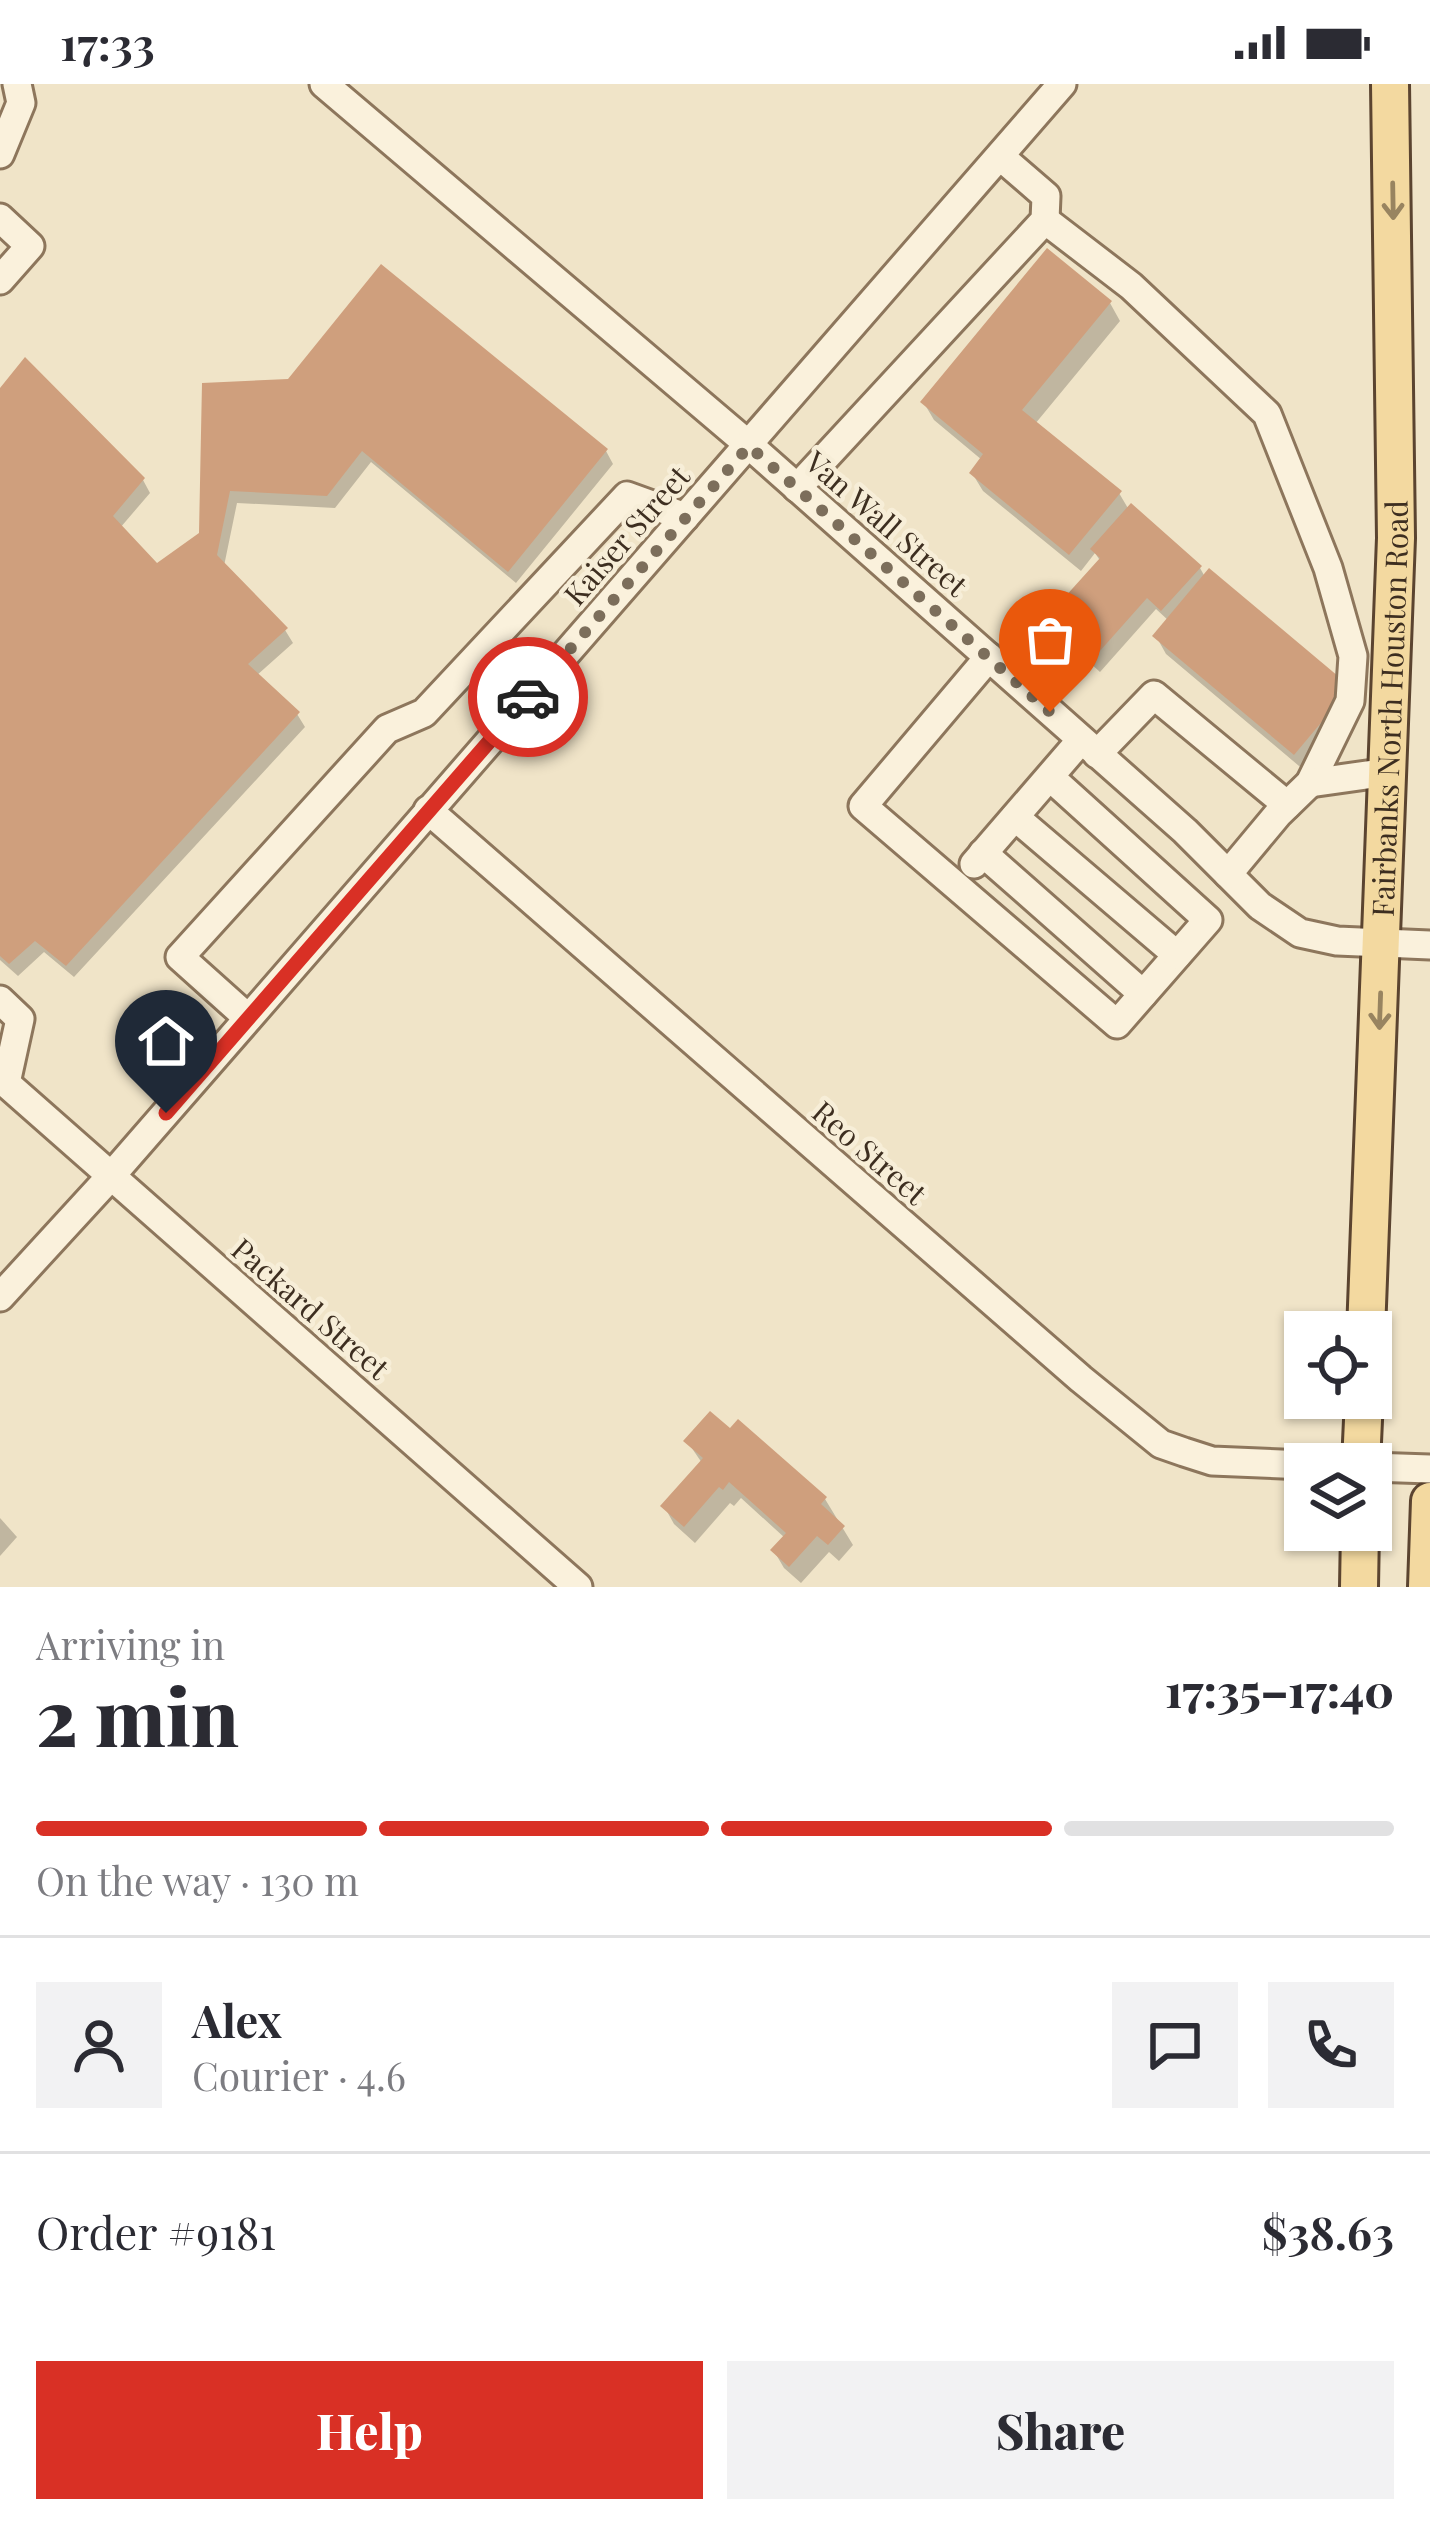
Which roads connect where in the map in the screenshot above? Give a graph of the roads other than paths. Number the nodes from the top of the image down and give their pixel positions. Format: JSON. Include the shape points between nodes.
{"nodes":[{"id":1,"x":16,"y":84,"type":"edge"},
{"id":2,"x":324,"y":84,"type":"edge"},
{"id":3,"x":1061,"y":84,"type":"edge"},
{"id":4,"x":1390,"y":84,"type":"edge"},
{"id":5,"x":0,"y":154,"type":"edge"},
{"id":6,"x":1001,"y":157,"type":"junction"},
{"id":7,"x":0,"y":218,"type":"edge"},
{"id":8,"x":1045,"y":220,"type":"junction"},
{"id":9,"x":0,"y":280,"type":"edge"},
{"id":10,"x":749,"y":446,"type":"junction"},
{"id":11,"x":797,"y":488,"type":"junction"},
{"id":12,"x":686,"y":517,"type":"junction"},
{"id":13,"x":1413,"y":539,"type":"edge"},
{"id":14,"x":989,"y":657,"type":"junction"},
{"id":15,"x":1089,"y":747,"type":"junction"},
{"id":16,"x":1388,"y":772,"type":"junction"},
{"id":17,"x":1051,"y":778,"type":"junction"},
{"id":18,"x":1310,"y":783,"type":"junction"},
{"id":19,"x":1287,"y":805,"type":"junction"},
{"id":20,"x":428,"y":810,"type":"junction"},
{"id":21,"x":1015,"y":818,"type":"junction"},
{"id":22,"x":983,"y":853,"type":"junction"},
{"id":23,"x":1228,"y":874,"type":"junction"},
{"id":24,"x":954,"y":886,"type":"junction"},
{"id":25,"x":1383,"y":943,"type":"junction"},
{"id":26,"x":1430,"y":945,"type":"edge"},
{"id":27,"x":1177,"y":955,"type":"junction"},
{"id":28,"x":1143,"y":994,"type":"junction"},
{"id":29,"x":0,"y":1000,"type":"edge"},
{"id":30,"x":248,"y":1018,"type":"junction"},
{"id":31,"x":3,"y":1081,"type":"edge"},
{"id":32,"x":111,"y":1176,"type":"junction"},
{"id":33,"x":0,"y":1297,"type":"edge"},
{"id":34,"x":1367,"y":1311,"type":"edge"},
{"id":35,"x":1284,"y":1465,"type":"edge"},
{"id":36,"x":1392,"y":1468,"type":"edge"},
{"id":37,"x":1430,"y":1469,"type":"edge"},
{"id":38,"x":1430,"y":1501,"type":"edge"},
{"id":39,"x":1360,"y":1551,"type":"edge"},
{"id":40,"x":578,"y":1587,"type":"edge"},
{"id":41,"x":1359,"y":1587,"type":"edge"},
{"id":42,"x":1427,"y":1587,"type":"edge"}],
"edges":[{"from":1,"to":5,"type":"street","via":[[21,103]]},
{"from":2,"to":10,"type":"street","name":"Van Wall Street"},
{"from":3,"to":6,"type":"street","name":"Kaiser Street"},
{"from":4,"to":13,"type":"main road","name":"Fairbanks North Houston Road","one_way":true},
{"from":6,"to":8,"type":"street","via":[[1046,196]]},
{"from":6,"to":10,"type":"street","name":"Kaiser Street"},
{"from":7,"to":9,"type":"street","via":[[30,246]]},
{"from":8,"to":11,"type":"street"},
{"from":8,"to":18,"type":"street","via":[[1131,286],[1267,414],[1353,656],[1350,701]]},
{"from":10,"to":11,"type":"street","name":"Van Wall Street"},
{"from":10,"to":12,"type":"street","name":"Kaiser Street"},
{"from":11,"to":14,"type":"street","name":"Van Wall Street"},
{"from":12,"to":20,"type":"street","name":"Kaiser Street"},
{"from":12,"to":30,"type":"street","via":[[627,496],[424,713],[387,729],[180,957]]},
{"from":13,"to":16,"type":"main road","name":"Fairbanks North Houston Road"},
{"from":14,"to":15,"type":"street","name":"Van Wall Street"},
{"from":14,"to":24,"type":"street","via":[[863,806]]},
{"from":15,"to":17,"type":"street"},
{"from":15,"to":19,"type":"street","via":[[1154,695]]},
{"from":15,"to":23,"type":"street","name":"Van Wall Street"},
{"from":16,"to":18,"type":"street"},
{"from":16,"to":25,"type":"main road","name":"Fairbanks North Houston Road"},
{"from":17,"to":21,"type":"street"},
{"from":17,"to":27,"type":"street","via":[[1208,920]]},
{"from":18,"to":19,"type":"street"},
{"from":19,"to":23,"type":"street"},
{"from":20,"to":30,"type":"street","name":"Kaiser Street"},
{"from":20,"to":35,"type":"street","name":"Reo Street","via":[[1161,1444],[1212,1461]]},
{"from":21,"to":22,"type":"street"},
{"from":21,"to":27,"type":"street"},
{"from":22,"to":24,"type":"street"},
{"from":22,"to":28,"type":"street"},
{"from":23,"to":25,"type":"street","name":"Van Wall Street","via":[[1300,933]]},
{"from":24,"to":28,"type":"street","via":[[1117,1024]]},
{"from":25,"to":26,"type":"street","name":"Van Wall Street"},
{"from":25,"to":34,"type":"main road","name":"Fairbanks North Houston Road","one_way":true},
{"from":27,"to":28,"type":"street"},
{"from":29,"to":31,"type":"street","via":[[20,1019]]},
{"from":30,"to":32,"type":"street","name":"Kaiser Street"},
{"from":31,"to":32,"type":"street","name":"Packard Street"},
{"from":32,"to":33,"type":"street","name":"Kaiser Street"},
{"from":32,"to":40,"type":"street","name":"Packard Street"},
{"from":36,"to":37,"type":"street"},
{"from":38,"to":42,"type":"main road"},
{"from":39,"to":41,"type":"main road"}]}
